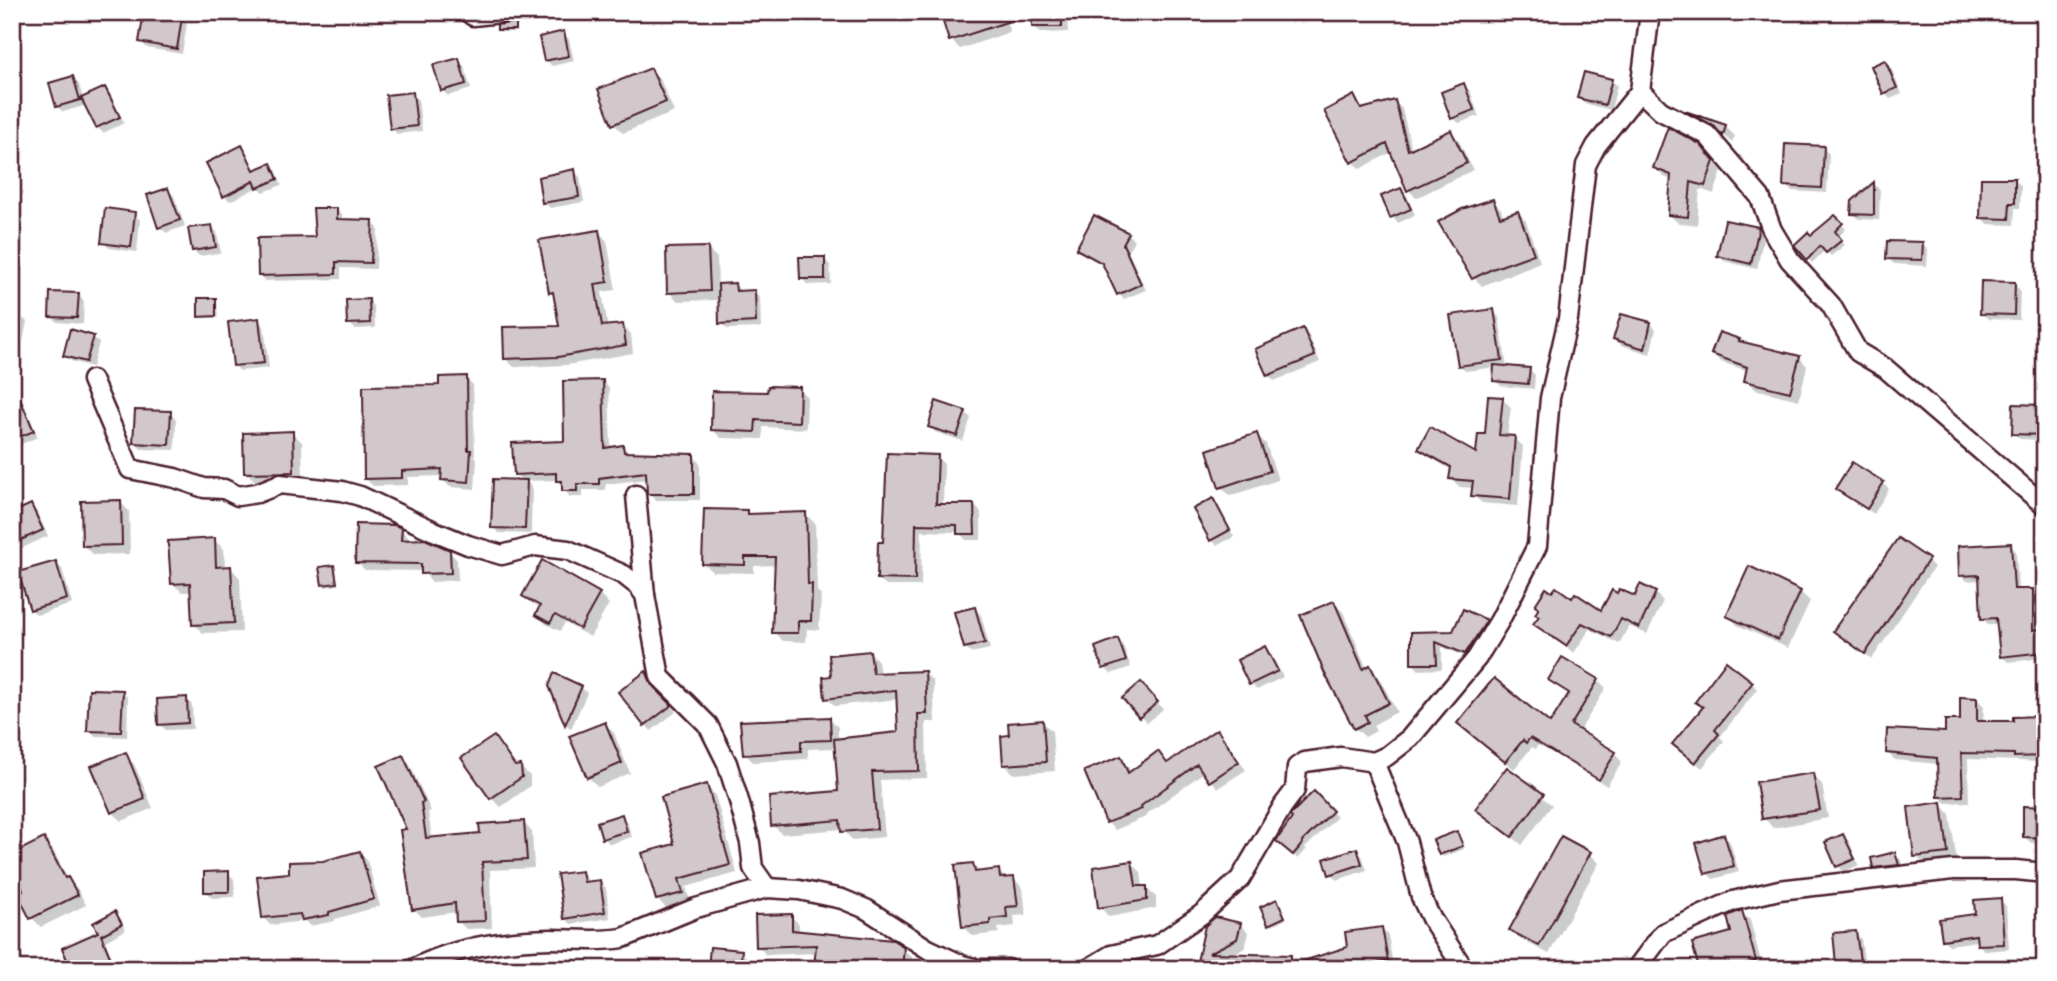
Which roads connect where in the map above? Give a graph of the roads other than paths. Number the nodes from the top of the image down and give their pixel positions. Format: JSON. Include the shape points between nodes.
{"nodes":[{"id":1,"x":468,"y":12,"type":"edge"},
{"id":2,"x":510,"y":12,"type":"edge"},
{"id":3,"x":1650,"y":12,"type":"edge"},
{"id":4,"x":1640,"y":91,"type":"junction"},
{"id":5,"x":92,"y":380,"type":"dead end"},
{"id":6,"x":636,"y":495,"type":"dead end"},
{"id":7,"x":2045,"y":506,"type":"edge"},
{"id":8,"x":645,"y":595,"type":"junction"},
{"id":9,"x":1374,"y":761,"type":"junction"},
{"id":10,"x":2045,"y":873,"type":"edge"},
{"id":11,"x":767,"y":888,"type":"junction"},
{"id":12,"x":412,"y":969,"type":"edge"},
{"id":13,"x":1008,"y":969,"type":"edge"},
{"id":14,"x":1088,"y":969,"type":"edge"},
{"id":15,"x":1464,"y":969,"type":"edge"},
{"id":16,"x":1636,"y":969,"type":"edge"}],
"edges":[{"from":1,"to":2,"type":"street","via":[[473,16]]},
{"from":3,"to":4,"type":"street"},
{"from":4,"to":7,"type":"street","via":[[1661,111],[1707,135],[1760,197],[1790,260],[1831,305],[1858,352],[1885,368]]},
{"from":4,"to":9,"type":"street","via":[[1586,165],[1567,319],[1550,398],[1537,546],[1477,658],[1410,738]]},
{"from":5,"to":8,"type":"street","via":[[130,469],[238,496],[280,484],[342,491],[502,555],[535,546],[568,550],[624,575]]},
{"from":6,"to":8,"type":"street"},
{"from":8,"to":11,"type":"street","via":[[660,677],[708,725],[739,801],[753,868]]},
{"from":9,"to":14,"type":"street","via":[[1341,757],[1297,767],[1295,790],[1240,879],[1202,914],[1157,945],[1111,955]]},
{"from":9,"to":15,"type":"street","via":[[1407,842],[1421,897]]},
{"from":10,"to":16,"type":"street","via":[[1953,870],[1779,890],[1733,901],[1663,933]]},
{"from":11,"to":12,"type":"street","via":[[696,908],[623,938],[500,943],[433,958]]},
{"from":11,"to":13,"type":"street","via":[[842,899],[946,958],[978,968]]}]}
